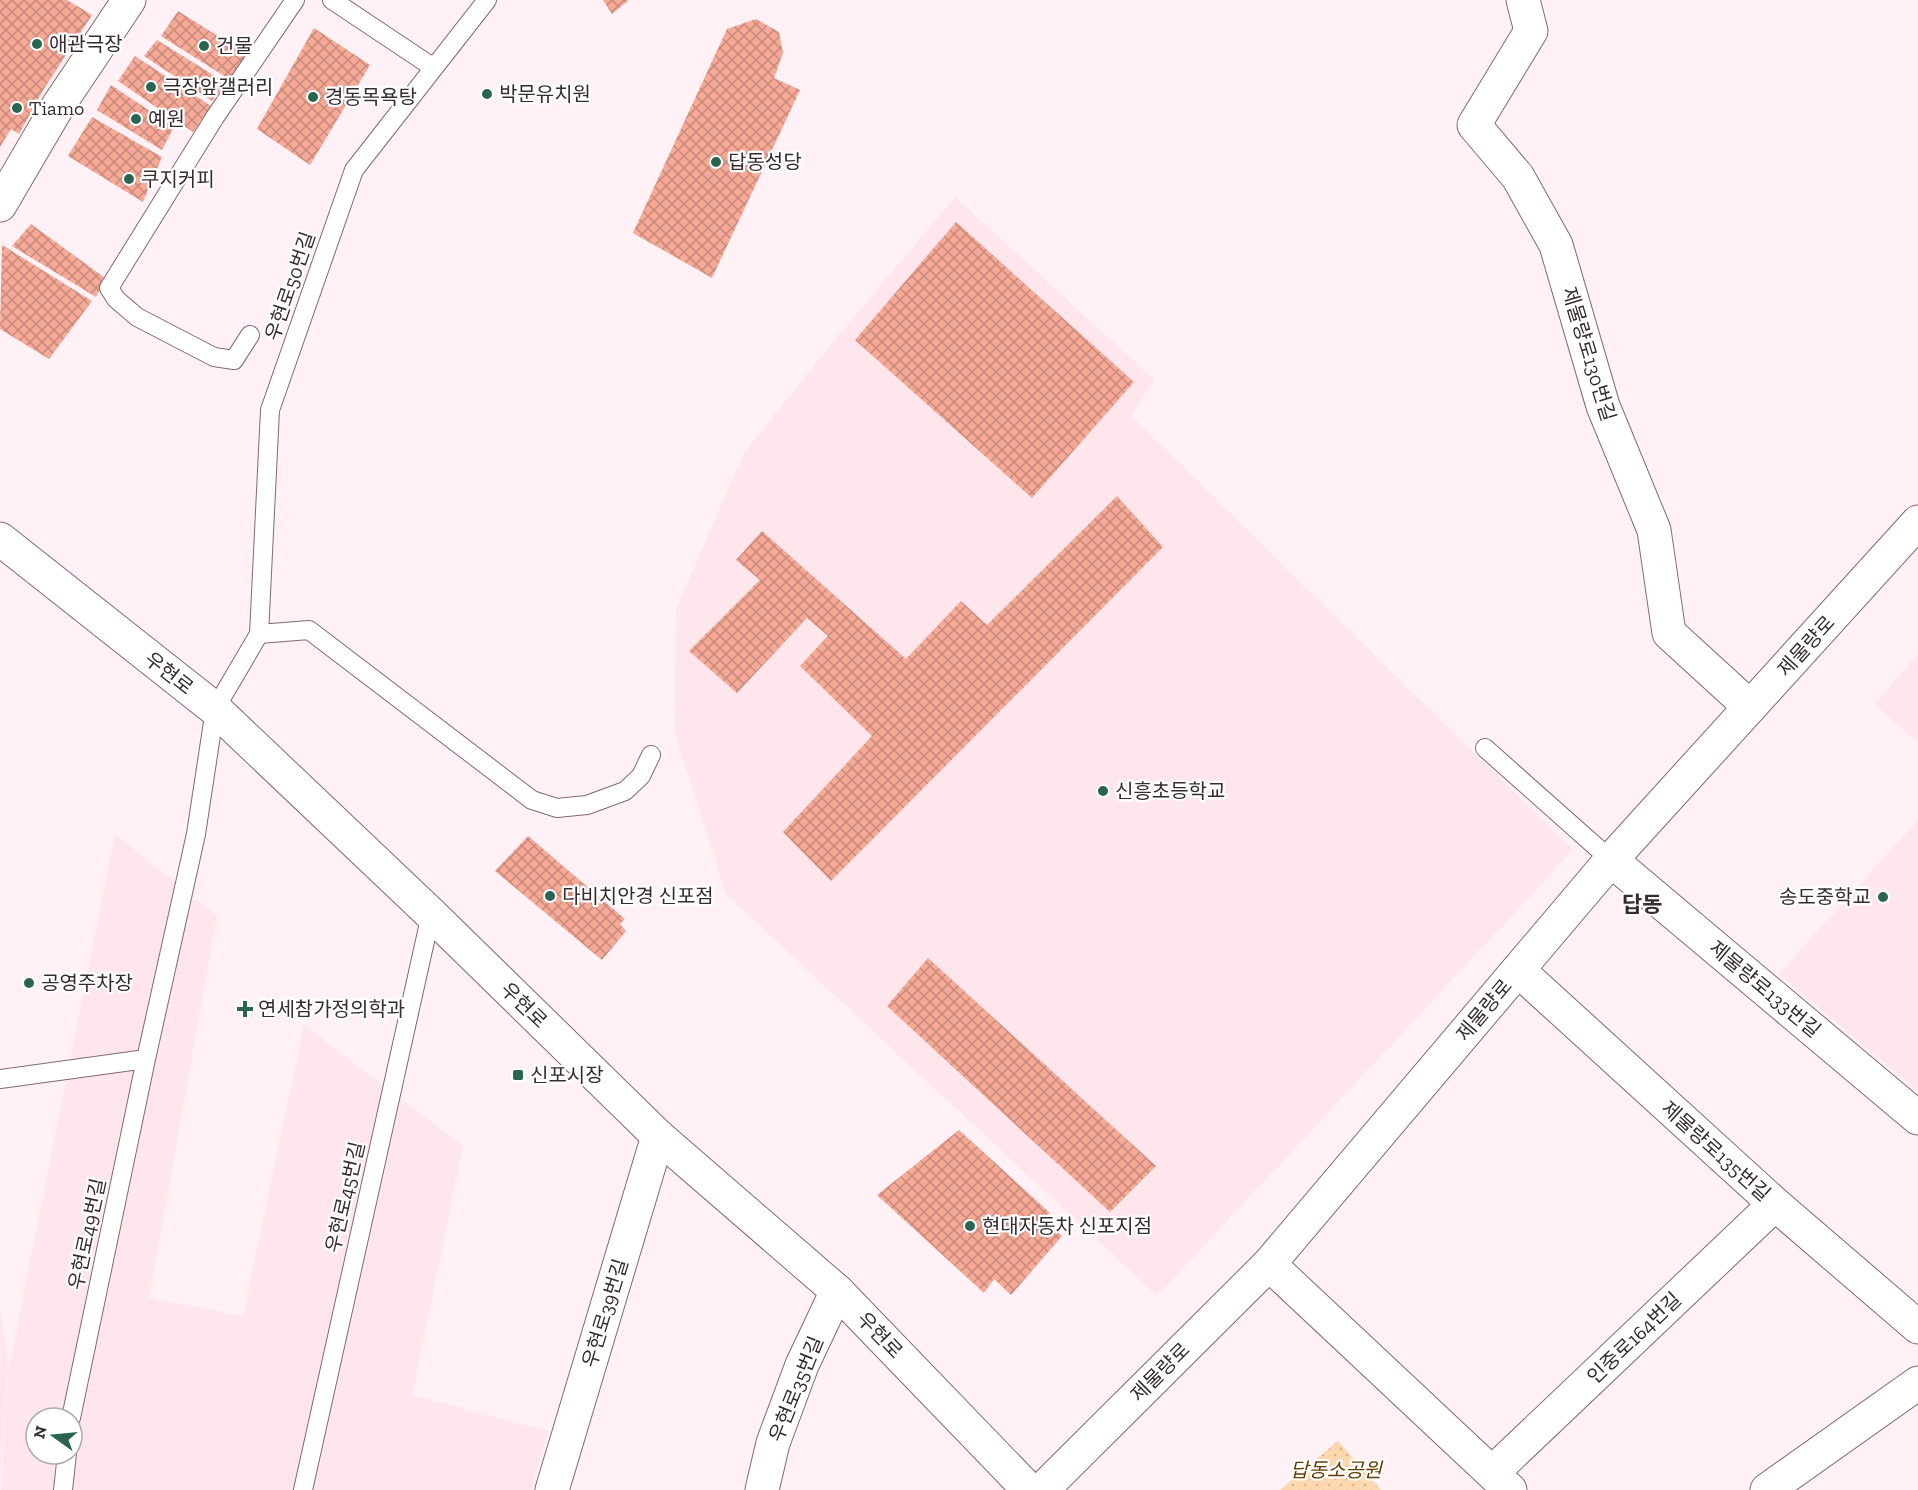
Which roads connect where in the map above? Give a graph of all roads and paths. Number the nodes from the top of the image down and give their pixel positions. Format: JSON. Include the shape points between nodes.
{"nodes":[{"id":1,"x":129,"y":0,"type":"edge"},
{"id":2,"x":295,"y":0,"type":"edge"},
{"id":3,"x":332,"y":0,"type":"edge"},
{"id":4,"x":487,"y":0,"type":"edge"},
{"id":5,"x":1523,"y":0,"type":"edge"},
{"id":6,"x":434,"y":68,"type":"junction"},
{"id":7,"x":0,"y":205,"type":"edge"},
{"id":8,"x":250,"y":335,"type":"dead end"},
{"id":9,"x":1918,"y":522,"type":"edge"},
{"id":10,"x":0,"y":540,"type":"edge"},
{"id":11,"x":260,"y":634,"type":"junction"},
{"id":12,"x":1750,"y":707,"type":"junction"},
{"id":13,"x":215,"y":709,"type":"junction"},
{"id":14,"x":1485,"y":748,"type":"dead end"},
{"id":15,"x":651,"y":755,"type":"dead end"},
{"id":16,"x":1611,"y":861,"type":"junction"},
{"id":17,"x":431,"y":914,"type":"junction"},
{"id":18,"x":1518,"y":970,"type":"junction"},
{"id":19,"x":146,"y":1059,"type":"junction"},
{"id":20,"x":0,"y":1078,"type":"edge"},
{"id":21,"x":1918,"y":1118,"type":"edge"},
{"id":22,"x":658,"y":1136,"type":"junction"},
{"id":23,"x":1774,"y":1204,"type":"junction"},
{"id":24,"x":1269,"y":1264,"type":"junction"},
{"id":25,"x":837,"y":1291,"type":"junction"},
{"id":26,"x":1918,"y":1327,"type":"edge"},
{"id":27,"x":1918,"y":1383,"type":"edge"},
{"id":28,"x":74,"y":1406,"type":"edge"},
{"id":29,"x":66,"y":1466,"type":"edge"},
{"id":30,"x":1502,"y":1481,"type":"edge"},
{"id":31,"x":63,"y":1490,"type":"edge"},
{"id":32,"x":303,"y":1490,"type":"edge"},
{"id":33,"x":552,"y":1490,"type":"edge"},
{"id":34,"x":762,"y":1490,"type":"edge"},
{"id":35,"x":1029,"y":1490,"type":"edge"},
{"id":36,"x":1042,"y":1490,"type":"edge"},
{"id":37,"x":1767,"y":1490,"type":"edge"}],
"edges":[{"from":1,"to":7,"type":"street","via":[[58,106]]},
{"from":2,"to":8,"type":"lane","via":[[215,117],[109,288],[116,300],[137,317],[214,357],[234,360]]},
{"from":3,"to":6,"type":"lane"},
{"from":4,"to":6,"type":"lane","name":"우현로50번길"},
{"from":5,"to":12,"type":"street","name":"제물량로130번길","via":[[1531,31],[1474,125],[1518,177],[1556,245],[1603,406],[1654,530],[1669,633]]},
{"from":6,"to":11,"type":"lane","name":"우현로50번길","via":[[354,170],[270,410]]},
{"from":9,"to":12,"type":"street","name":"제물량로"},
{"from":10,"to":13,"type":"street","name":"우현로"},
{"from":11,"to":13,"type":"lane"},
{"from":11,"to":15,"type":"lane","via":[[309,630],[532,800],[548,805],[587,805],[625,791],[641,776]]},
{"from":12,"to":16,"type":"street","name":"제물량로"},
{"from":13,"to":17,"type":"street","name":"우현로"},
{"from":13,"to":19,"type":"lane","name":"우현로49번길","via":[[196,834]]},
{"from":14,"to":16,"type":"lane"},
{"from":16,"to":18,"type":"street","name":"제물량로"},
{"from":16,"to":21,"type":"street","name":"제물량로133번길"},
{"from":17,"to":22,"type":"street","name":"우현로"},
{"from":17,"to":32,"type":"lane","name":"우현로45번길"},
{"from":18,"to":23,"type":"street","name":"제물량로135번길"},
{"from":18,"to":24,"type":"street","name":"제물량로"},
{"from":19,"to":20,"type":"lane"},
{"from":19,"to":28,"type":"lane","name":"우현로49번길"},
{"from":22,"to":25,"type":"street","name":"우현로"},
{"from":22,"to":33,"type":"street","name":"우현로39번길"},
{"from":23,"to":26,"type":"street","name":"제물량로135번길"},
{"from":23,"to":30,"type":"street","name":"인중로164번길"},
{"from":24,"to":30,"type":"street","name":"인중로164번길"},
{"from":24,"to":36,"type":"street","name":"제물량로"},
{"from":25,"to":34,"type":"street","name":"우현로35번길","via":[[802,1365],[773,1443]]},
{"from":25,"to":35,"type":"street","name":"우현로"},
{"from":27,"to":37,"type":"street"},
{"from":29,"to":31,"type":"lane"}]}
